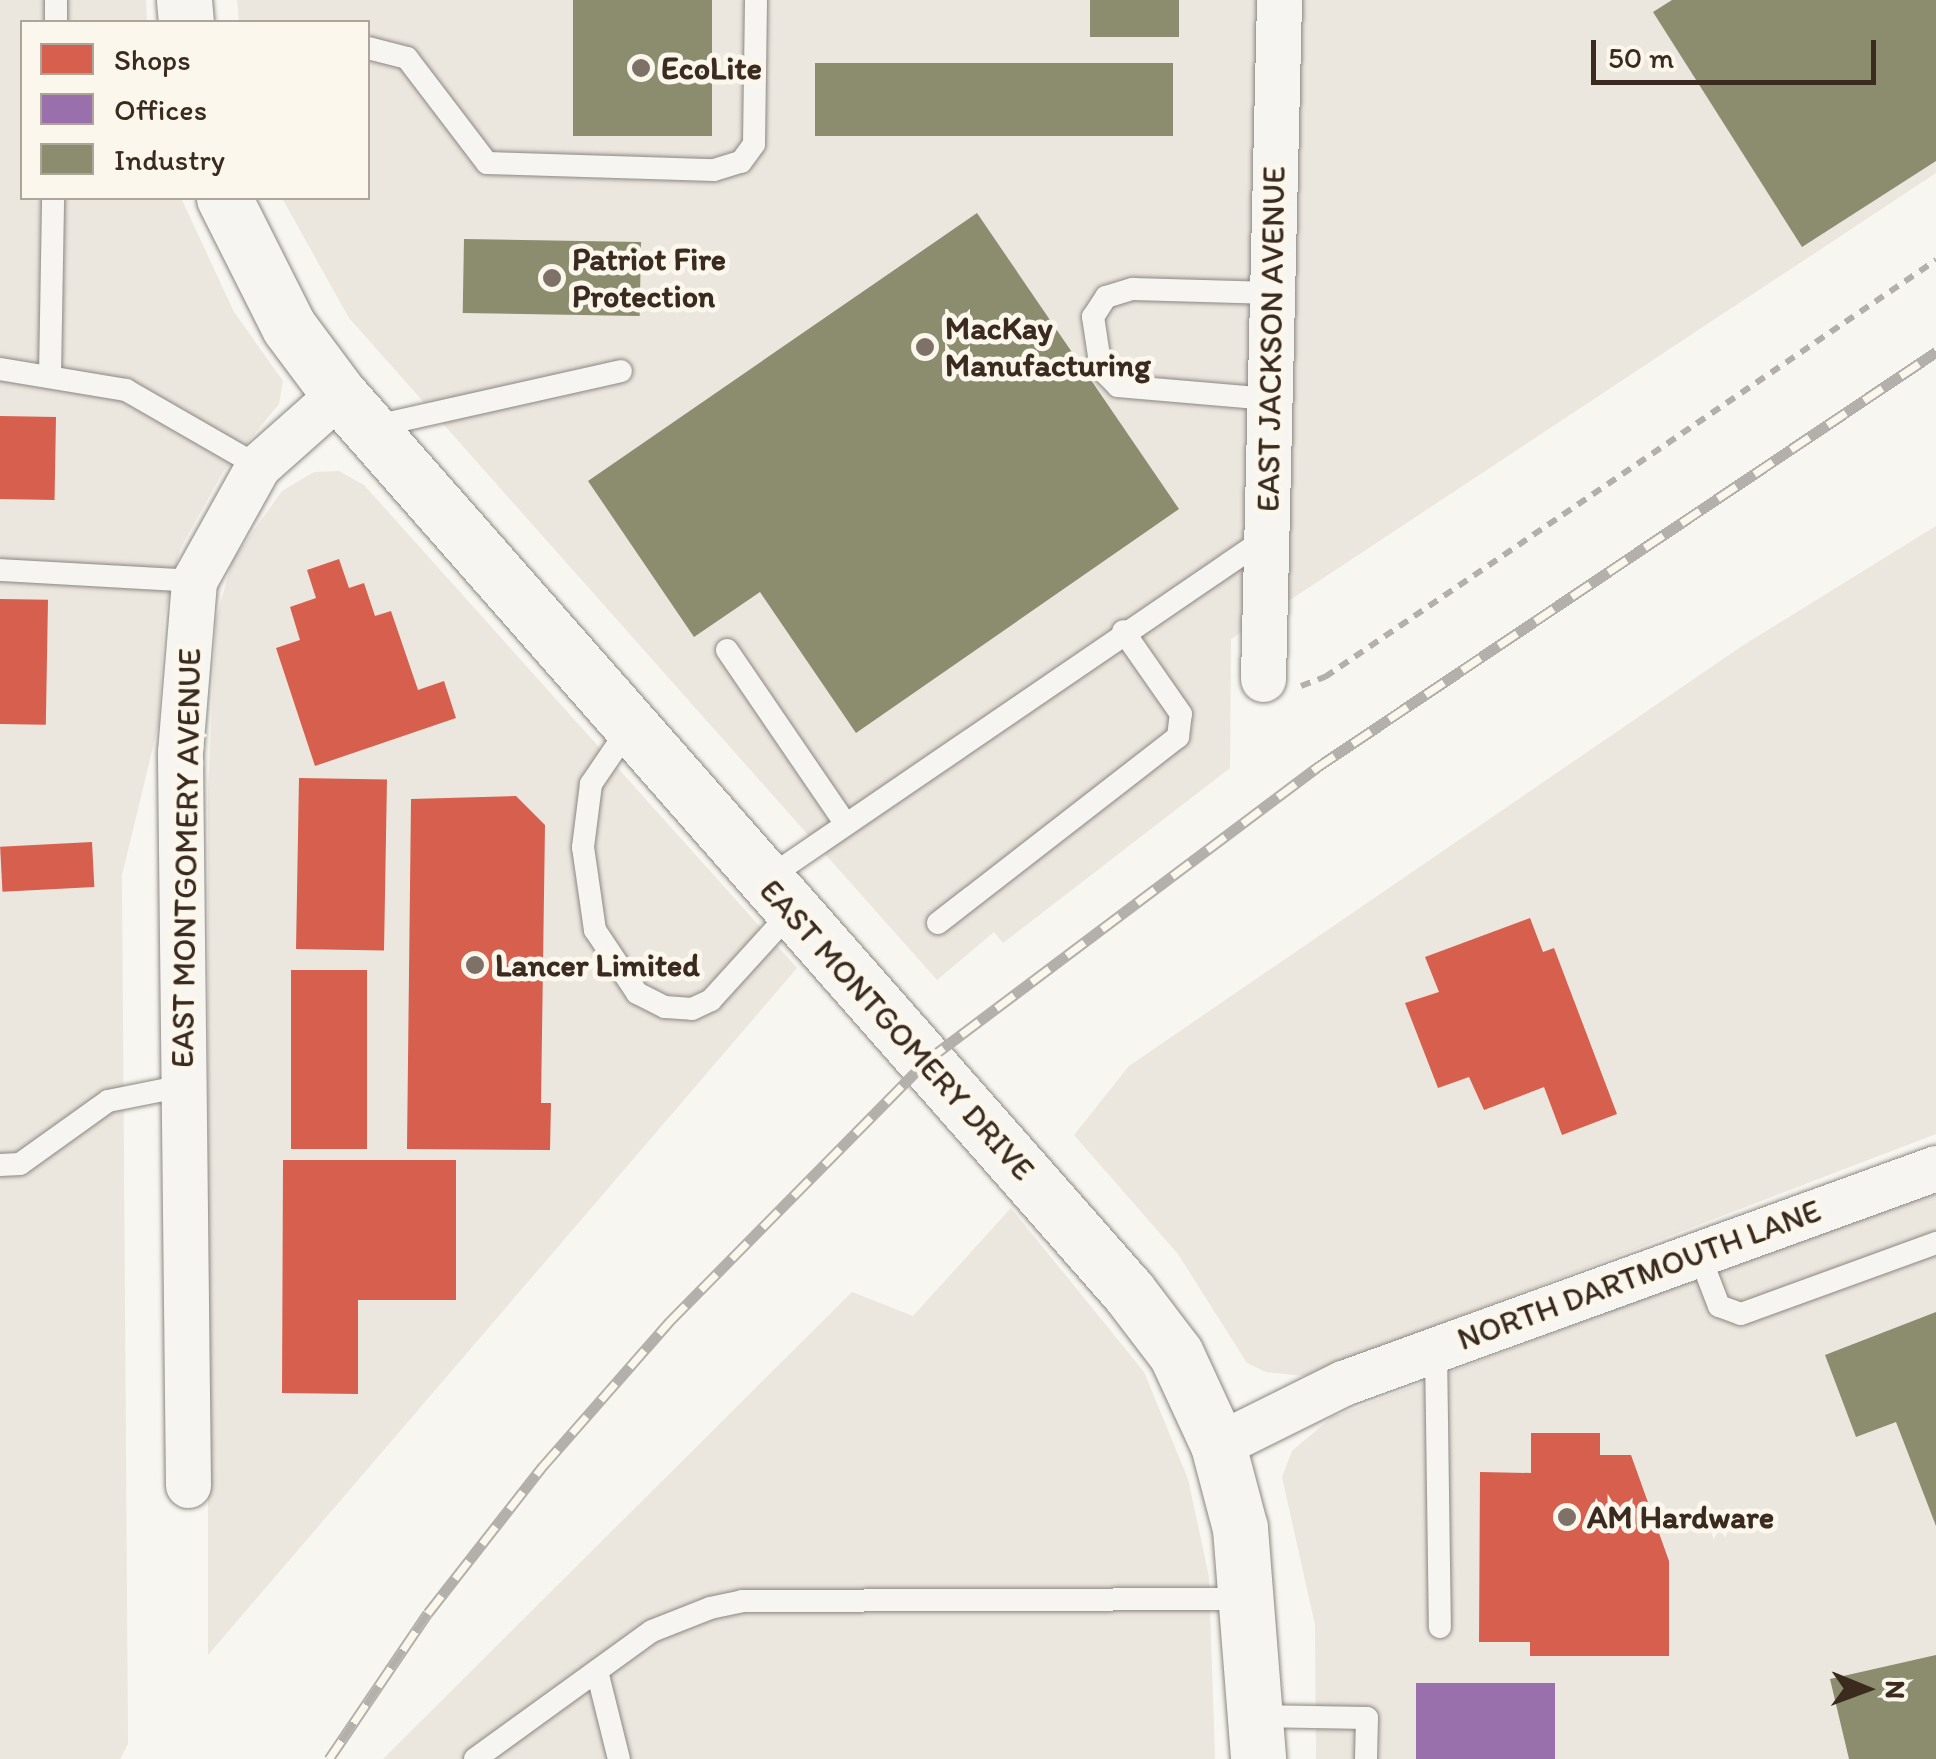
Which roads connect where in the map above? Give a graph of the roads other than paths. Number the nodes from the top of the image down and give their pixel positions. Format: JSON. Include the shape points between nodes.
{"nodes":[{"id":1,"x":756,"y":0,"type":"edge"},
{"id":2,"x":1279,"y":0,"type":"edge"},
{"id":3,"x":370,"y":49,"type":"edge"},
{"id":4,"x":53,"y":200,"type":"edge"},
{"id":5,"x":225,"y":200,"type":"edge"},
{"id":6,"x":1272,"y":293,"type":"junction"},
{"id":7,"x":0,"y":369,"type":"edge"},
{"id":8,"x":622,"y":371,"type":"dead end"},
{"id":9,"x":50,"y":376,"type":"junction"},
{"id":10,"x":1269,"y":398,"type":"junction"},
{"id":11,"x":353,"y":411,"type":"junction"},
{"id":12,"x":258,"y":466,"type":"junction"},
{"id":13,"x":1266,"y":538,"type":"junction"},
{"id":14,"x":0,"y":570,"type":"edge"},
{"id":15,"x":194,"y":581,"type":"junction"},
{"id":16,"x":1123,"y":630,"type":"junction"},
{"id":17,"x":727,"y":650,"type":"dead end"},
{"id":18,"x":1263,"y":679,"type":"road end"},
{"id":19,"x":629,"y":728,"type":"junction"},
{"id":20,"x":845,"y":824,"type":"junction"},
{"id":21,"x":779,"y":896,"type":"junction"},
{"id":22,"x":938,"y":923,"type":"dead end"},
{"id":23,"x":184,"y":1086,"type":"junction"},
{"id":24,"x":0,"y":1165,"type":"edge"},
{"id":25,"x":1936,"y":1168,"type":"edge"},
{"id":26,"x":1936,"y":1242,"type":"edge"},
{"id":27,"x":1699,"y":1254,"type":"junction"},
{"id":28,"x":1436,"y":1349,"type":"junction"},
{"id":29,"x":1218,"y":1445,"type":"junction"},
{"id":30,"x":188,"y":1485,"type":"dead end"},
{"id":31,"x":1249,"y":1598,"type":"junction"},
{"id":32,"x":1440,"y":1627,"type":"dead end"},
{"id":33,"x":597,"y":1671,"type":"junction"},
{"id":34,"x":1257,"y":1738,"type":"edge"},
{"id":35,"x":476,"y":1759,"type":"edge"},
{"id":36,"x":619,"y":1759,"type":"edge"},
{"id":37,"x":1366,"y":1759,"type":"edge"}],
"edges":[{"from":1,"to":3,"type":"lane","via":[[754,144],[741,162],[714,170],[486,163],[406,58]]},
{"from":2,"to":6,"type":"street","name":"EAST JACKSON AVENUE"},
{"from":4,"to":9,"type":"lane"},
{"from":5,"to":11,"type":"main road","via":[[289,328]]},
{"from":6,"to":10,"type":"street","name":"EAST JACKSON AVENUE"},
{"from":6,"to":10,"type":"lane","via":[[1133,288],[1106,297],[1093,316],[1102,369],[1118,386]]},
{"from":7,"to":9,"type":"lane"},
{"from":8,"to":11,"type":"lane"},
{"from":9,"to":12,"type":"lane","via":[[126,390]]},
{"from":10,"to":13,"type":"street","name":"EAST JACKSON AVENUE"},
{"from":11,"to":12,"type":"street","name":"EAST MONTGOMERY AVENUE"},
{"from":11,"to":19,"type":"main road","name":"EAST MONTGOMERY DRIVE"},
{"from":12,"to":15,"type":"street","name":"EAST MONTGOMERY AVENUE"},
{"from":13,"to":16,"type":"lane"},
{"from":13,"to":18,"type":"street","name":"EAST JACKSON AVENUE"},
{"from":14,"to":15,"type":"lane"},
{"from":15,"to":23,"type":"street","name":"EAST MONTGOMERY AVENUE","via":[[180,752]]},
{"from":16,"to":20,"type":"lane"},
{"from":16,"to":22,"type":"lane","via":[[1181,714],[1178,737]]},
{"from":17,"to":20,"type":"lane"},
{"from":19,"to":21,"type":"main road","name":"EAST MONTGOMERY DRIVE"},
{"from":19,"to":21,"type":"lane","via":[[591,784],[583,847],[595,930],[637,992],[665,1007],[712,1000]]},
{"from":20,"to":21,"type":"lane"},
{"from":21,"to":29,"type":"main road","name":"EAST MONTGOMERY DRIVE","via":[[1128,1290],[1176,1354]]},
{"from":23,"to":24,"type":"lane","via":[[108,1101],[20,1164]]},
{"from":23,"to":30,"type":"street","name":"EAST MONTGOMERY AVENUE"},
{"from":25,"to":27,"type":"street","name":"NORTH DARTMOUTH LANE"},
{"from":26,"to":27,"type":"lane","via":[[1741,1314],[1720,1306]]},
{"from":27,"to":28,"type":"street","name":"NORTH DARTMOUTH LANE"},
{"from":28,"to":29,"type":"street","name":"NORTH DARTMOUTH LANE","via":[[1343,1383]]},
{"from":28,"to":32,"type":"lane"},
{"from":29,"to":31,"type":"main road","name":"EAST MONTGOMERY DRIVE","via":[[1240,1528]]},
{"from":31,"to":33,"type":"lane","via":[[742,1601],[652,1630]]},
{"from":31,"to":34,"type":"main road","name":"EAST MONTGOMERY DRIVE"},
{"from":33,"to":35,"type":"lane"},
{"from":33,"to":36,"type":"lane"},
{"from":34,"to":37,"type":"lane","via":[[1368,1718]]}]}
